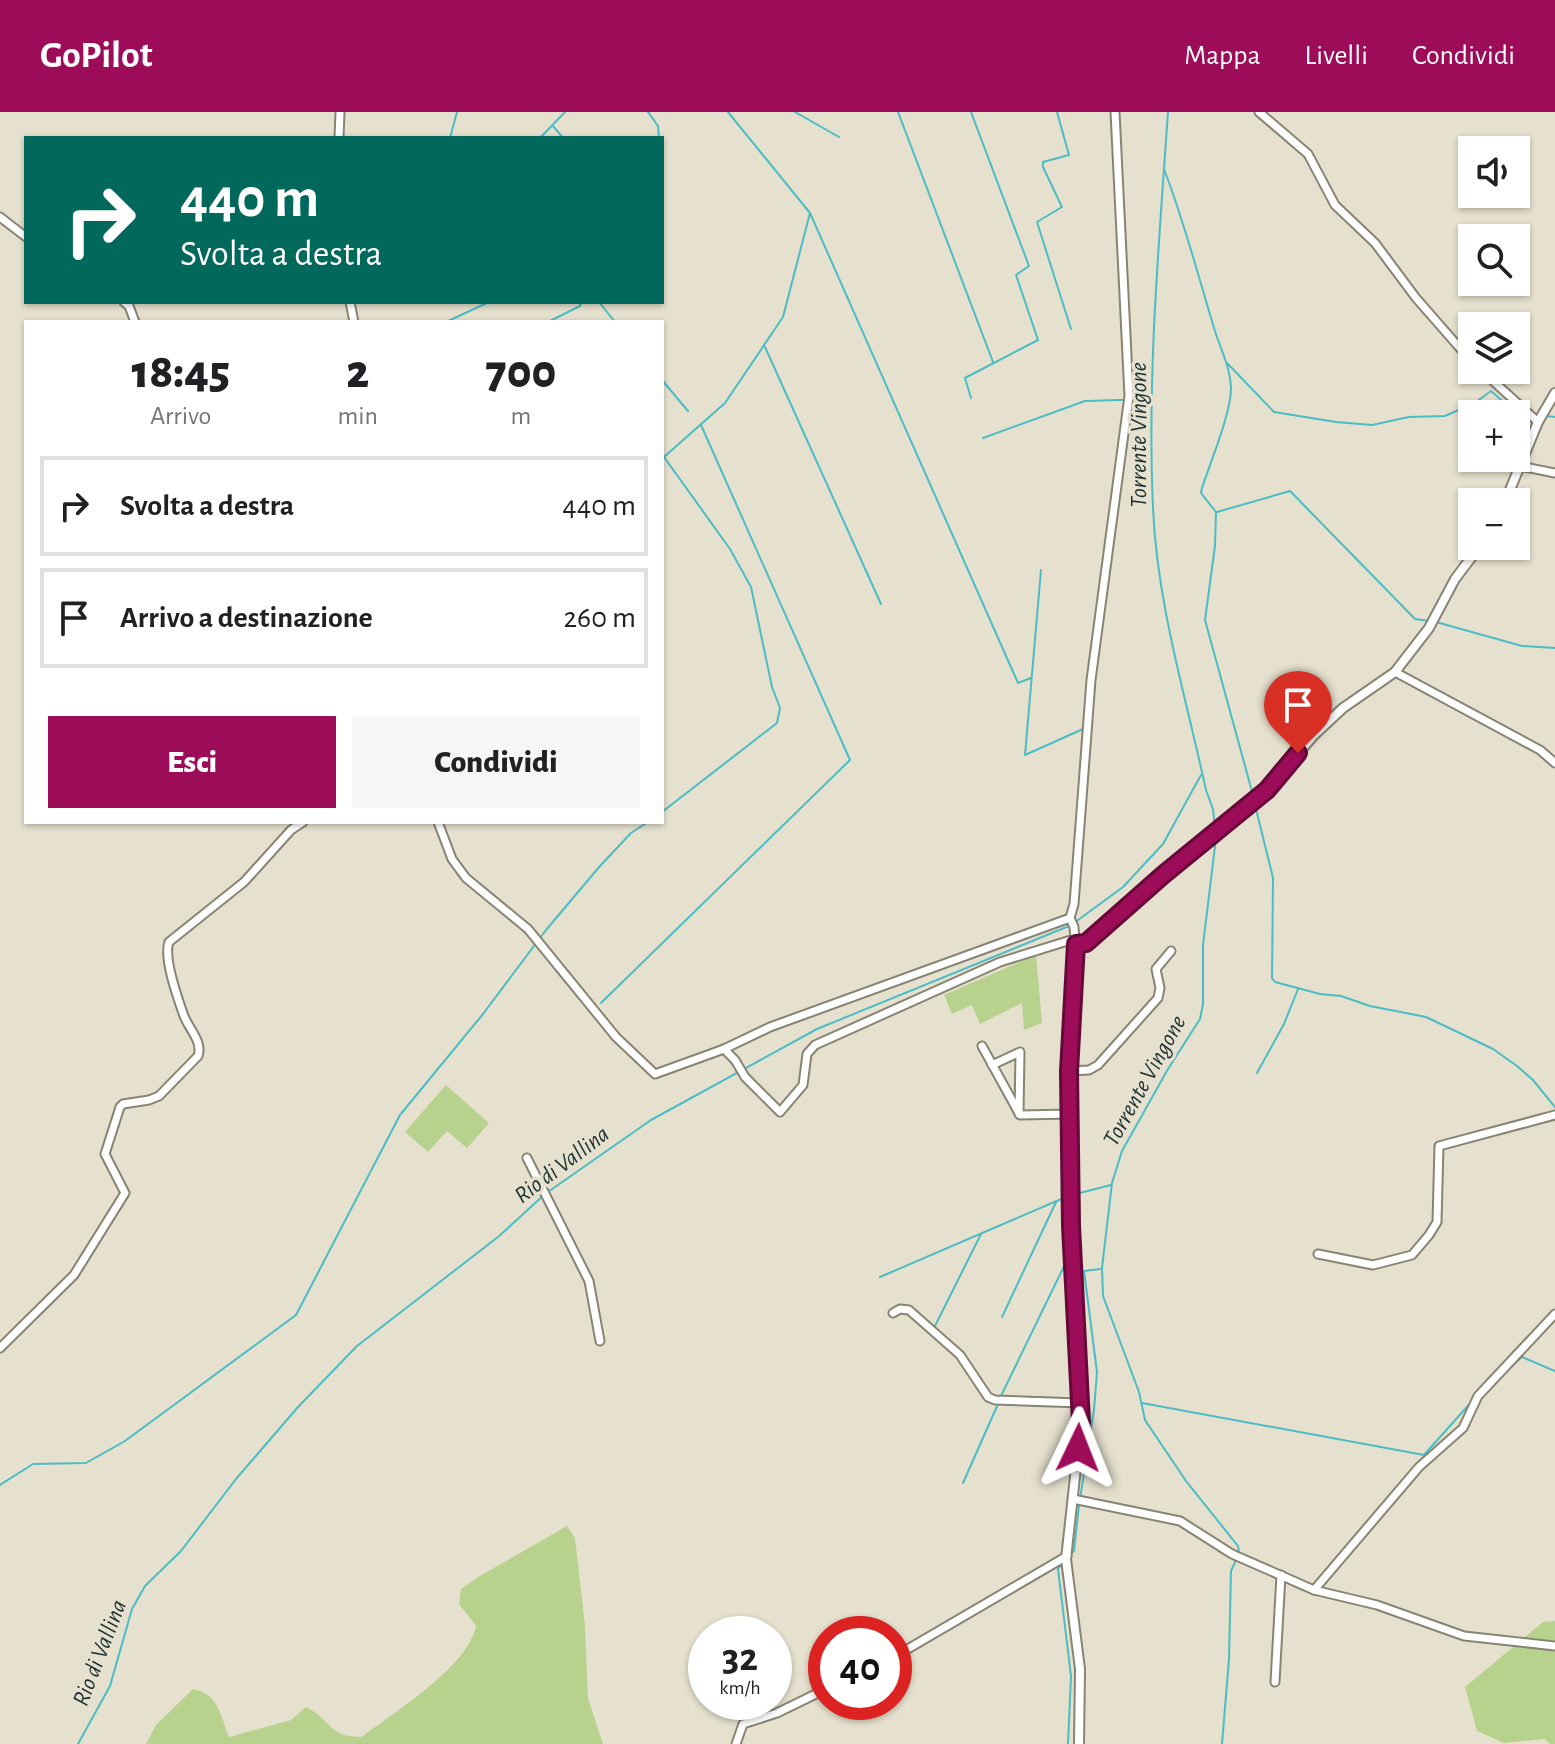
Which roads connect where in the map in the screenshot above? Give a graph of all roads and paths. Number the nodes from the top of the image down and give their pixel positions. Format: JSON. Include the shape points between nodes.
{"nodes":[{"id":1,"x":340,"y":112,"type":"edge"},
{"id":2,"x":1115,"y":112,"type":"edge"},
{"id":3,"x":1259,"y":112,"type":"edge"},
{"id":4,"x":339,"y":136,"type":"edge"},
{"id":5,"x":0,"y":217,"type":"edge"},
{"id":6,"x":24,"y":235,"type":"edge"},
{"id":7,"x":1458,"y":346,"type":"edge"},
{"id":8,"x":1496,"y":384,"type":"edge"},
{"id":9,"x":1555,"y":393,"type":"edge"},
{"id":10,"x":1538,"y":422,"type":"junction"},
{"id":11,"x":1530,"y":442,"type":"edge"},
{"id":12,"x":1530,"y":468,"type":"edge"},
{"id":13,"x":1555,"y":473,"type":"edge"},
{"id":14,"x":1469,"y":560,"type":"edge"},
{"id":15,"x":1395,"y":672,"type":"junction"},
{"id":16,"x":1555,"y":763,"type":"edge"},
{"id":17,"x":300,"y":824,"type":"edge"},
{"id":18,"x":439,"y":824,"type":"edge"},
{"id":19,"x":1072,"y":922,"type":"junction"},
{"id":20,"x":1075,"y":941,"type":"junction"},
{"id":21,"x":1171,"y":951,"type":"dead end"},
{"id":22,"x":982,"y":1046,"type":"dead end"},
{"id":23,"x":724,"y":1049,"type":"junction"},
{"id":24,"x":992,"y":1065,"type":"junction"},
{"id":25,"x":1069,"y":1071,"type":"junction"},
{"id":26,"x":1019,"y":1114,"type":"junction"},
{"id":27,"x":1071,"y":1114,"type":"junction"},
{"id":28,"x":1555,"y":1115,"type":"edge"},
{"id":29,"x":527,"y":1158,"type":"dead end"},
{"id":30,"x":1318,"y":1254,"type":"dead end"},
{"id":31,"x":893,"y":1313,"type":"dead end"},
{"id":32,"x":1555,"y":1314,"type":"edge"},
{"id":33,"x":600,"y":1341,"type":"dead end"},
{"id":34,"x":0,"y":1348,"type":"edge"},
{"id":35,"x":1080,"y":1403,"type":"junction"},
{"id":36,"x":1073,"y":1499,"type":"junction"},
{"id":37,"x":1067,"y":1556,"type":"junction"},
{"id":38,"x":1281,"y":1575,"type":"junction"},
{"id":39,"x":1314,"y":1590,"type":"junction"},
{"id":40,"x":912,"y":1646,"type":"edge"},
{"id":41,"x":1555,"y":1646,"type":"edge"},
{"id":42,"x":1275,"y":1682,"type":"dead end"},
{"id":43,"x":808,"y":1698,"type":"edge"},
{"id":44,"x":736,"y":1744,"type":"edge"},
{"id":45,"x":1079,"y":1744,"type":"edge"}],
"edges":[{"from":1,"to":4,"type":"street"},
{"from":2,"to":19,"type":"street","via":[[1129,396],[1091,680]]},
{"from":3,"to":7,"type":"street","via":[[1308,154],[1335,205],[1375,243]]},
{"from":5,"to":6,"type":"street"},
{"from":8,"to":10,"type":"street"},
{"from":9,"to":10,"type":"street"},
{"from":10,"to":11,"type":"street"},
{"from":12,"to":13,"type":"street"},
{"from":14,"to":15,"type":"street"},
{"from":15,"to":16,"type":"street"},
{"from":15,"to":20,"type":"street","via":[[1343,708],[1267,790],[1086,943]]},
{"from":17,"to":34,"type":"street","via":[[244,882],[169,942],[168,959],[184,1018],[199,1044],[198,1056],[159,1096],[120,1107],[105,1154],[125,1193],[74,1275]]},
{"from":18,"to":23,"type":"street","via":[[466,878],[538,940],[650,1071],[659,1074]]},
{"from":19,"to":20,"type":"street"},
{"from":19,"to":23,"type":"street","via":[[770,1027]]},
{"from":20,"to":23,"type":"street","via":[[1000,962],[815,1045],[807,1054],[803,1085],[780,1112]]},
{"from":20,"to":25,"type":"street"},
{"from":21,"to":25,"type":"street","via":[[1156,969],[1158,998],[1098,1065]]},
{"from":22,"to":24,"type":"street"},
{"from":24,"to":26,"type":"street"},
{"from":24,"to":26,"type":"street","via":[[1020,1052]]},
{"from":25,"to":27,"type":"street"},
{"from":26,"to":27,"type":"street"},
{"from":27,"to":35,"type":"street"},
{"from":28,"to":30,"type":"street","via":[[1439,1146],[1437,1222],[1412,1255],[1373,1265]]},
{"from":29,"to":33,"type":"street","via":[[589,1281]]},
{"from":31,"to":35,"type":"street","via":[[909,1310],[960,1355],[988,1397]]},
{"from":32,"to":39,"type":"street","via":[[1478,1396],[1463,1428],[1419,1467]]},
{"from":35,"to":36,"type":"street"},
{"from":36,"to":37,"type":"street"},
{"from":36,"to":38,"type":"street","via":[[1180,1521],[1232,1554]]},
{"from":37,"to":40,"type":"street"},
{"from":37,"to":45,"type":"street","via":[[1080,1669]]},
{"from":38,"to":39,"type":"street"},
{"from":38,"to":42,"type":"street"},
{"from":39,"to":41,"type":"street","via":[[1377,1605],[1464,1636]]},
{"from":43,"to":44,"type":"street","via":[[743,1724]]}]}
